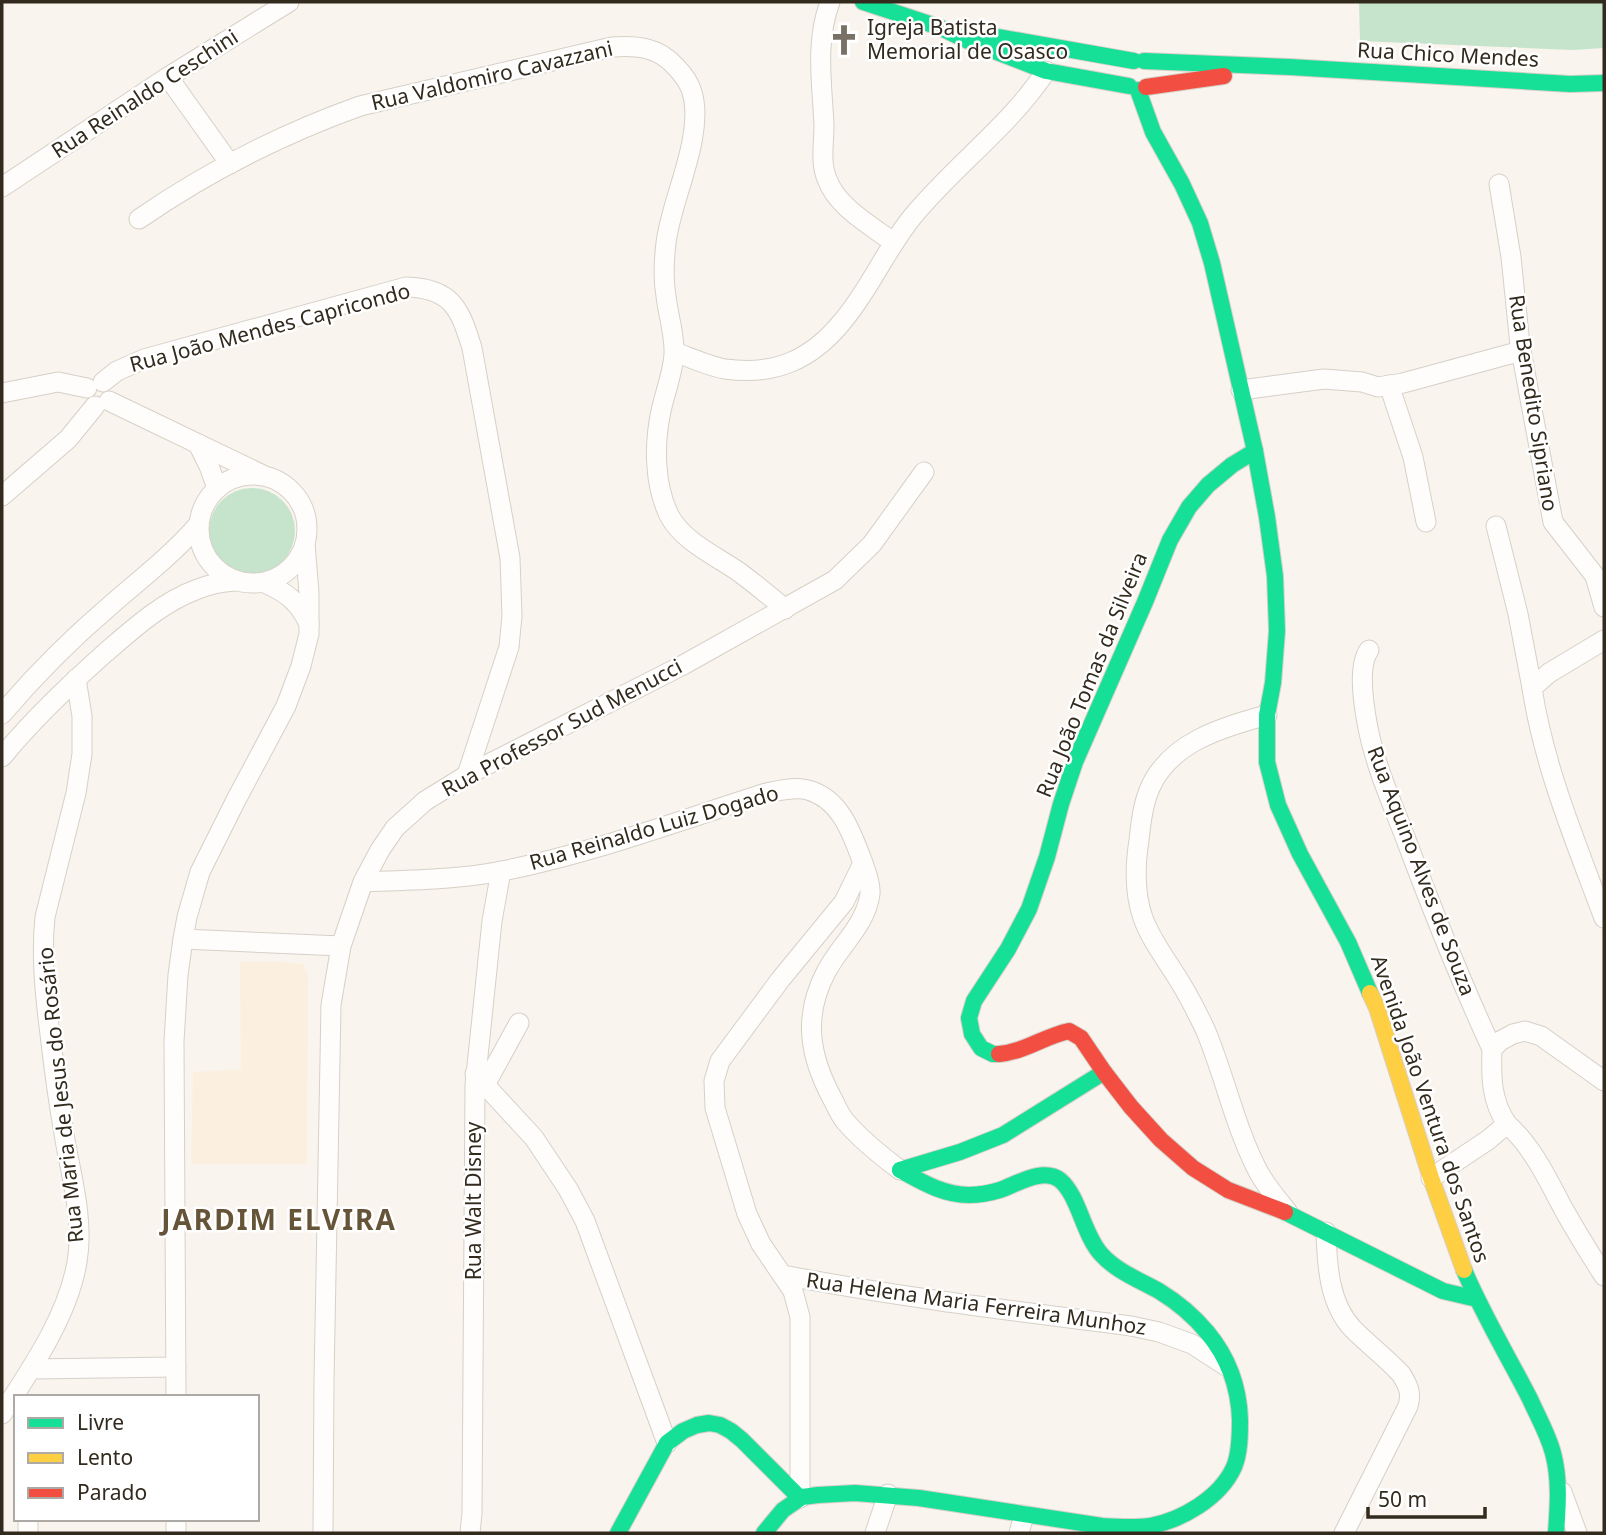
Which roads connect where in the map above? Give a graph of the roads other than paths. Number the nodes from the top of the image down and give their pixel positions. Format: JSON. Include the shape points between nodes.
{"nodes":[{"id":1,"x":289,"y":2,"type":"edge"},
{"id":2,"x":830,"y":2,"type":"edge"},
{"id":3,"x":863,"y":2,"type":"edge"},
{"id":4,"x":939,"y":27,"type":"junction"},
{"id":5,"x":1139,"y":61,"type":"junction"},
{"id":6,"x":1290,"y":67,"type":"junction"},
{"id":7,"x":1046,"y":71,"type":"junction"},
{"id":8,"x":167,"y":77,"type":"junction"},
{"id":9,"x":1604,"y":83,"type":"edge"},
{"id":10,"x":1138,"y":88,"type":"junction"},
{"id":11,"x":230,"y":164,"type":"junction"},
{"id":12,"x":1499,"y":184,"type":"dead end"},
{"id":13,"x":2,"y":187,"type":"edge"},
{"id":14,"x":139,"y":219,"type":"dead end"},
{"id":15,"x":893,"y":242,"type":"junction"},
{"id":16,"x":1521,"y":351,"type":"junction"},
{"id":17,"x":675,"y":352,"type":"junction"},
{"id":18,"x":1389,"y":385,"type":"junction"},
{"id":19,"x":1241,"y":390,"type":"junction"},
{"id":20,"x":2,"y":393,"type":"edge"},
{"id":21,"x":99,"y":394,"type":"junction"},
{"id":22,"x":198,"y":443,"type":"junction"},
{"id":23,"x":1255,"y":451,"type":"junction"},
{"id":24,"x":925,"y":472,"type":"dead end"},
{"id":25,"x":264,"y":476,"type":"junction"},
{"id":26,"x":217,"y":488,"type":"junction"},
{"id":27,"x":2,"y":495,"type":"edge"},
{"id":28,"x":1426,"y":522,"type":"dead end"},
{"id":29,"x":198,"y":525,"type":"junction"},
{"id":30,"x":1496,"y":526,"type":"dead end"},
{"id":31,"x":305,"y":544,"type":"junction"},
{"id":32,"x":235,"y":581,"type":"junction"},
{"id":33,"x":265,"y":583,"type":"junction"},
{"id":34,"x":1604,"y":607,"type":"edge"},
{"id":35,"x":785,"y":608,"type":"junction"},
{"id":36,"x":310,"y":625,"type":"junction"},
{"id":37,"x":1604,"y":639,"type":"edge"},
{"id":38,"x":1369,"y":650,"type":"dead end"},
{"id":39,"x":76,"y":678,"type":"junction"},
{"id":40,"x":1532,"y":688,"type":"junction"},
{"id":41,"x":2,"y":714,"type":"edge"},
{"id":42,"x":1267,"y":715,"type":"junction"},
{"id":43,"x":2,"y":757,"type":"edge"},
{"id":44,"x":467,"y":775,"type":"junction"},
{"id":45,"x":863,"y":863,"type":"junction"},
{"id":46,"x":501,"y":871,"type":"junction"},
{"id":47,"x":363,"y":882,"type":"junction"},
{"id":48,"x":1604,"y":918,"type":"edge"},
{"id":49,"x":183,"y":939,"type":"junction"},
{"id":50,"x":341,"y":946,"type":"junction"},
{"id":51,"x":519,"y":1023,"type":"dead end"},
{"id":52,"x":1492,"y":1049,"type":"junction"},
{"id":53,"x":1104,"y":1072,"type":"junction"},
{"id":54,"x":480,"y":1080,"type":"junction"},
{"id":55,"x":1604,"y":1081,"type":"edge"},
{"id":56,"x":1507,"y":1124,"type":"junction"},
{"id":57,"x":900,"y":1170,"type":"junction"},
{"id":58,"x":1431,"y":1178,"type":"junction"},
{"id":59,"x":1290,"y":1214,"type":"junction"},
{"id":60,"x":1326,"y":1232,"type":"junction"},
{"id":61,"x":783,"y":1275,"type":"junction"},
{"id":62,"x":1604,"y":1276,"type":"edge"},
{"id":63,"x":1477,"y":1299,"type":"junction"},
{"id":64,"x":176,"y":1367,"type":"junction"},
{"id":65,"x":1230,"y":1368,"type":"junction"},
{"id":66,"x":32,"y":1369,"type":"junction"},
{"id":67,"x":16,"y":1395,"type":"edge"},
{"id":68,"x":176,"y":1395,"type":"edge"},
{"id":69,"x":14,"y":1397,"type":"edge"},
{"id":70,"x":2,"y":1414,"type":"edge"},
{"id":71,"x":667,"y":1443,"type":"junction"},
{"id":72,"x":1558,"y":1482,"type":"junction"},
{"id":73,"x":888,"y":1494,"type":"junction"},
{"id":74,"x":800,"y":1498,"type":"junction"},
{"id":75,"x":1022,"y":1524,"type":"edge"},
{"id":76,"x":323,"y":1533,"type":"edge"},
{"id":77,"x":470,"y":1533,"type":"edge"},
{"id":78,"x":618,"y":1533,"type":"edge"},
{"id":79,"x":764,"y":1533,"type":"edge"},
{"id":80,"x":876,"y":1533,"type":"edge"},
{"id":81,"x":1343,"y":1533,"type":"edge"},
{"id":82,"x":1556,"y":1533,"type":"edge"},
{"id":83,"x":1577,"y":1533,"type":"edge"}],
"edges":[{"from":1,"to":8,"type":"street","name":"Rua Reinaldo Ceschini"},
{"from":2,"to":15,"type":"street","via":[[820,55],[827,179],[845,205]]},
{"from":3,"to":4,"type":"street"},
{"from":4,"to":5,"type":"street","name":"Rua Chico Mendes"},
{"from":4,"to":7,"type":"street","name":"Rua Chico Mendes"},
{"from":5,"to":6,"type":"street","name":"Rua Chico Mendes"},
{"from":5,"to":10,"type":"street","via":[[1124,72]]},
{"from":5,"to":10,"type":"street","via":[[1151,67],[1153,76]]},
{"from":6,"to":9,"type":"street","name":"Rua Chico Mendes"},
{"from":6,"to":10,"type":"street","name":"Rua Chico Mendes"},
{"from":7,"to":10,"type":"street","name":"Rua Chico Mendes"},
{"from":7,"to":15,"type":"street","via":[[1014,114],[913,215]]},
{"from":8,"to":11,"type":"street"},
{"from":8,"to":13,"type":"street","name":"Rua Reinaldo Ceschini"},
{"from":10,"to":19,"type":"street","name":"Avenida João Ventura dos Santos","via":[[1153,132],[1200,223]]},
{"from":11,"to":14,"type":"street","name":"Rua Valdomiro Cavazzani"},
{"from":11,"to":17,"type":"street","name":"Rua Valdomiro Cavazzani","via":[[278,138],[360,106],[612,47],[650,49],[669,59],[684,75],[695,112],[664,257]]},
{"from":12,"to":16,"type":"street","name":"Rua Benedito Sipriano"},
{"from":15,"to":17,"type":"street","via":[[843,322],[808,353],[784,366],[725,369]]},
{"from":16,"to":18,"type":"street"},
{"from":16,"to":34,"type":"street","name":"Rua Benedito Sipriano","via":[[1553,522],[1595,576]]},
{"from":17,"to":35,"type":"street","name":"Rua Valdomiro Cavazzani","via":[[656,441],[657,467],[670,517],[693,541]]},
{"from":18,"to":19,"type":"street","via":[[1324,379]]},
{"from":18,"to":28,"type":"street","via":[[1413,457]]},
{"from":19,"to":23,"type":"street","name":"Avenida João Ventura dos Santos"},
{"from":20,"to":21,"type":"street","via":[[58,382]]},
{"from":21,"to":22,"type":"street"},
{"from":21,"to":27,"type":"street","via":[[68,439]]},
{"from":21,"to":44,"type":"street","name":"Rua João Mendes Capricondo","via":[[117,371],[144,359],[406,287],[437,292],[452,301],[472,348],[512,583],[509,647]]},
{"from":22,"to":25,"type":"street"},
{"from":22,"to":26,"type":"street"},
{"from":23,"to":42,"type":"street","name":"Avenida João Ventura dos Santos","via":[[1275,576],[1277,631]]},
{"from":23,"to":53,"type":"street","name":"Rua João Tomas da Silveira","via":[[1208,485],[1170,540],[1075,762],[1030,909],[974,1001],[969,1018],[981,1048],[993,1054],[1010,1053],[1069,1031],[1081,1038]]},
{"from":24,"to":35,"type":"street","name":"Rua Professor Sud Menucci","via":[[872,544],[835,580]]},
{"from":25,"to":26,"type":"street","via":[[231,479]]},
{"from":25,"to":31,"type":"street","via":[[278,481],[299,501],[307,529]]},
{"from":26,"to":29,"type":"street"},
{"from":29,"to":32,"type":"street","via":[[207,559]]},
{"from":29,"to":41,"type":"street","via":[[44,665]]},
{"from":30,"to":40,"type":"street"},
{"from":31,"to":33,"type":"street","via":[[297,562]]},
{"from":31,"to":36,"type":"street"},
{"from":32,"to":33,"type":"street"},
{"from":32,"to":39,"type":"street","via":[[177,599],[139,623]]},
{"from":33,"to":36,"type":"street","via":[[291,597]]},
{"from":35,"to":44,"type":"street","name":"Rua Professor Sud Menucci"},
{"from":36,"to":49,"type":"street","via":[[286,706],[200,872]]},
{"from":37,"to":40,"type":"street"},
{"from":38,"to":52,"type":"street","name":"Rua Aquino Alves de Souza","via":[[1362,673],[1367,727],[1376,760],[1441,933]]},
{"from":39,"to":43,"type":"street"},
{"from":39,"to":66,"type":"street","name":"Rua Maria de Jesus do Rosário","via":[[82,754],[44,933],[45,992],[80,1236],[69,1293]]},
{"from":40,"to":48,"type":"street","via":[[1560,800]]},
{"from":42,"to":58,"type":"street","name":"Avenida João Ventura dos Santos","via":[[1267,762],[1278,805],[1377,1008]]},
{"from":42,"to":59,"type":"street","via":[[1189,744],[1166,763],[1151,787],[1142,815],[1136,889],[1143,919],[1204,1027],[1260,1174]]},
{"from":44,"to":47,"type":"street","name":"Rua Professor Sud Menucci","via":[[425,801],[395,828]]},
{"from":45,"to":46,"type":"street","name":"Rua Reinaldo Luiz Dogado","via":[[838,810],[806,789],[765,793],[626,840]]},
{"from":45,"to":57,"type":"street","name":"Rua Reinaldo Luiz Dogado","via":[[871,890],[868,902],[815,997],[811,1026],[814,1056],[843,1118]]},
{"from":45,"to":61,"type":"street","via":[[844,902],[720,1061],[714,1081],[715,1108],[747,1214]]},
{"from":46,"to":47,"type":"street","name":"Rua Reinaldo Luiz Dogado"},
{"from":46,"to":54,"type":"street","name":"Rua Walt Disney","via":[[492,922]]},
{"from":47,"to":50,"type":"street","name":"Rua Professor Sud Menucci"},
{"from":49,"to":50,"type":"street"},
{"from":49,"to":64,"type":"street","via":[[174,1041]]},
{"from":50,"to":76,"type":"street","name":"Rua Professor Sud Menucci","via":[[331,1006]]},
{"from":51,"to":54,"type":"street"},
{"from":52,"to":55,"type":"street","via":[[1513,1034],[1541,1035]]},
{"from":52,"to":56,"type":"street","via":[[1493,1092]]},
{"from":53,"to":57,"type":"street","via":[[1003,1135]]},
{"from":53,"to":59,"type":"street","name":"Rua João Tomas da Silveira","via":[[1161,1140],[1193,1168],[1228,1190]]},
{"from":54,"to":71,"type":"street","via":[[534,1138],[568,1189],[585,1222]]},
{"from":54,"to":77,"type":"street","name":"Rua Walt Disney"},
{"from":56,"to":58,"type":"street"},
{"from":56,"to":62,"type":"street","via":[[1528,1147]]},
{"from":57,"to":65,"type":"street","via":[[932,1187],[962,1195],[984,1195],[1032,1177],[1059,1179],[1101,1254],[1189,1312],[1208,1332]]},
{"from":58,"to":63,"type":"street","name":"Avenida João Ventura dos Santos"},
{"from":59,"to":60,"type":"street","name":"Rua João Tomas da Silveira"},
{"from":60,"to":63,"type":"street","name":"Rua João Tomas da Silveira","via":[[1443,1291]]},
{"from":60,"to":81,"type":"street","via":[[1338,1307],[1351,1327],[1401,1374],[1410,1391],[1408,1406]]},
{"from":61,"to":65,"type":"street","name":"Rua Helena Maria Ferreira Munhoz","via":[[1149,1330],[1192,1345]]},
{"from":61,"to":74,"type":"street","via":[[800,1317]]},
{"from":63,"to":72,"type":"street","name":"Avenida João Ventura dos Santos","via":[[1546,1433]]},
{"from":64,"to":66,"type":"street"},
{"from":64,"to":68,"type":"street"},
{"from":65,"to":75,"type":"street","via":[[1238,1400],[1238,1453],[1234,1467],[1205,1501],[1161,1523],[1139,1527]]},
{"from":66,"to":67,"type":"street","name":"Rua Maria de Jesus do Rosário"},
{"from":69,"to":70,"type":"street","name":"Rua Maria de Jesus do Rosário"},
{"from":71,"to":74,"type":"street","via":[[693,1425],[727,1427]]},
{"from":71,"to":78,"type":"street"},
{"from":72,"to":82,"type":"street","name":"Avenida João Ventura dos Santos"},
{"from":72,"to":83,"type":"street"},
{"from":73,"to":74,"type":"street"},
{"from":73,"to":75,"type":"street","via":[[931,1498]]},
{"from":73,"to":80,"type":"street"},
{"from":74,"to":79,"type":"street"}]}
